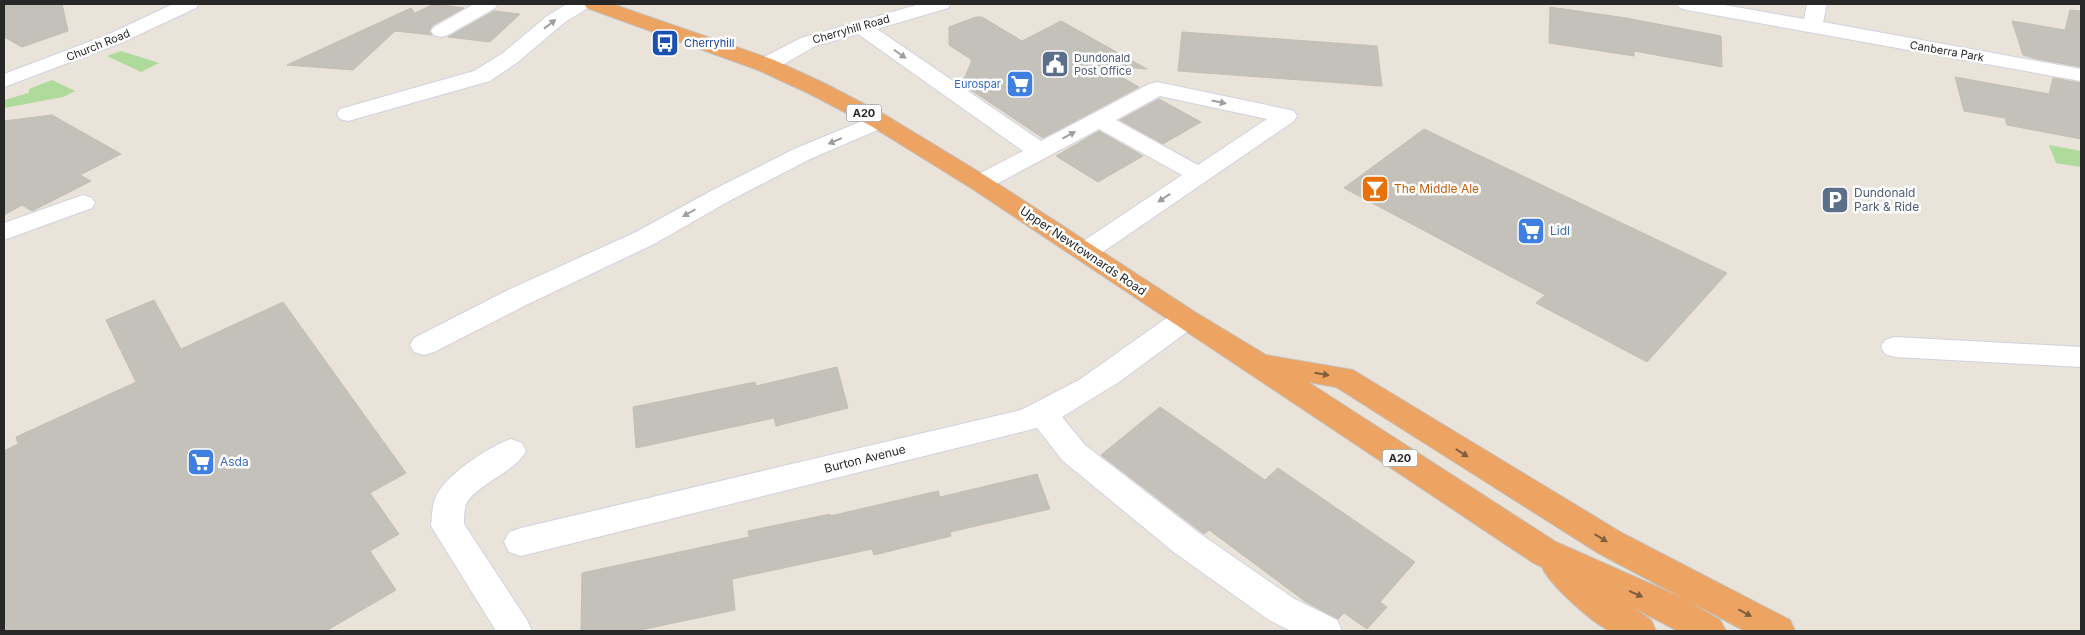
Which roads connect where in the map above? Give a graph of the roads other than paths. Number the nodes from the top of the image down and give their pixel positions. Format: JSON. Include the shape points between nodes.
{"nodes":[{"id":1,"x":189,"y":4,"type":"edge"},
{"id":2,"x":488,"y":4,"type":"edge"},
{"id":3,"x":581,"y":4,"type":"edge"},
{"id":4,"x":594,"y":4,"type":"edge"},
{"id":5,"x":941,"y":4,"type":"edge"},
{"id":6,"x":1687,"y":4,"type":"edge"},
{"id":7,"x":1817,"y":4,"type":"edge"},
{"id":8,"x":860,"y":26,"type":"junction"},
{"id":9,"x":1812,"y":26,"type":"junction"},
{"id":10,"x":441,"y":31,"type":"dead end"},
{"id":11,"x":766,"y":65,"type":"junction"},
{"id":12,"x":2081,"y":75,"type":"edge"},
{"id":13,"x":4,"y":81,"type":"edge"},
{"id":14,"x":348,"y":114,"type":"dead end"},
{"id":15,"x":1099,"y":120,"type":"junction"},
{"id":16,"x":879,"y":121,"type":"junction"},
{"id":17,"x":1039,"y":151,"type":"junction"},
{"id":18,"x":1199,"y":175,"type":"junction"},
{"id":19,"x":980,"y":183,"type":"junction"},
{"id":20,"x":83,"y":203,"type":"dead end"},
{"id":21,"x":4,"y":232,"type":"edge"},
{"id":22,"x":1085,"y":252,"type":"junction"},
{"id":23,"x":1185,"y":319,"type":"junction"},
{"id":24,"x":424,"y":345,"type":"dead end"},
{"id":25,"x":1894,"y":347,"type":"dead end"},
{"id":26,"x":2079,"y":359,"type":"edge"},
{"id":27,"x":1256,"y":363,"type":"junction"},
{"id":28,"x":1043,"y":414,"type":"junction"},
{"id":29,"x":511,"y":450,"type":"dead end"},
{"id":30,"x":521,"y":542,"type":"dead end"},
{"id":31,"x":1544,"y":552,"type":"junction"},
{"id":32,"x":515,"y":631,"type":"edge"},
{"id":33,"x":1325,"y":631,"type":"edge"},
{"id":34,"x":1639,"y":631,"type":"edge"},
{"id":35,"x":1708,"y":631,"type":"edge"},
{"id":36,"x":1778,"y":631,"type":"edge"}],
"edges":[{"from":1,"to":13,"type":"street","name":"Church Road","via":[[114,39]]},
{"from":2,"to":10,"type":"street"},
{"from":14,"to":3,"type":"street","one_way":true,"via":[[482,76],[501,67],[552,22]]},
{"from":4,"to":11,"type":"highway","name":"Upper Newtownards Road","number":"A20"},
{"from":5,"to":8,"type":"street","name":"Cherryhill Road"},
{"from":6,"to":9,"type":"street"},
{"from":7,"to":9,"type":"street"},
{"from":8,"to":11,"type":"street","name":"Cherryhill Road","via":[[808,42]]},
{"from":8,"to":17,"type":"street","one_way":true},
{"from":9,"to":12,"type":"street","name":"Canberra Park"},
{"from":11,"to":16,"type":"highway","name":"Upper Newtownards Road","number":"A20"},
{"from":17,"to":15,"type":"street","one_way":true},
{"from":15,"to":18,"type":"street"},
{"from":15,"to":18,"type":"street","one_way":true,"via":[[1157,89],[1286,116]]},
{"from":16,"to":19,"type":"highway","name":"Upper Newtownards Road","number":"A20"},
{"from":16,"to":24,"type":"street","one_way":true,"via":[[802,154],[645,238]]},
{"from":17,"to":19,"type":"street"},
{"from":18,"to":22,"type":"street","one_way":true},
{"from":19,"to":22,"type":"highway","name":"Upper Newtownards Road","number":"A20"},
{"from":20,"to":21,"type":"street"},
{"from":22,"to":23,"type":"highway","name":"Upper Newtownards Road","number":"A20"},
{"from":23,"to":27,"type":"highway","name":"Upper Newtownards Road","number":"A20"},
{"from":23,"to":28,"type":"street","name":"Burton Avenue","via":[[1097,382]]},
{"from":25,"to":26,"type":"street"},
{"from":27,"to":31,"type":"highway","name":"Upper Newtownards Road","number":"A20"},
{"from":27,"to":36,"type":"highway","one_way":true,"via":[[1343,378],[1610,543]]},
{"from":28,"to":30,"type":"street","name":"Burton Avenue"},
{"from":28,"to":33,"type":"street","via":[[1074,453],[1188,543],[1281,609]]},
{"from":29,"to":32,"type":"street","via":[[466,483],[451,499],[447,526]]},
{"from":31,"to":34,"type":"highway","name":"Upper Newtownards Road","number":"A20","via":[[1598,603]]},
{"from":31,"to":35,"type":"highway","name":"Upper Newtownards Road","number":"A20","one_way":true,"via":[[1673,610]]}]}
